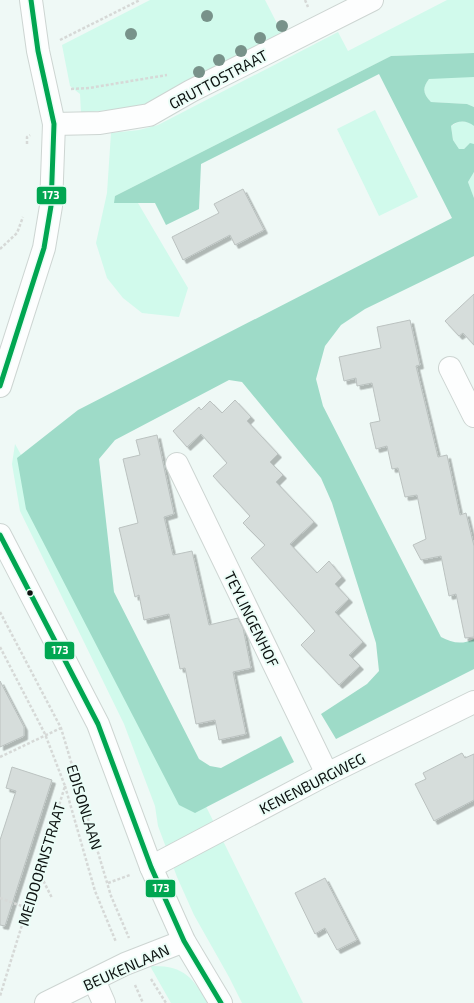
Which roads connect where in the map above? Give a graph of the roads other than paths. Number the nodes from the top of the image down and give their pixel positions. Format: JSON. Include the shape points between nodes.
{"nodes":[{"id":1,"x":31,"y":0,"type":"edge"},
{"id":2,"x":372,"y":0,"type":"edge"},
{"id":3,"x":54,"y":124,"type":"junction"},
{"id":4,"x":450,"y":368,"type":"dead end"},
{"id":5,"x":0,"y":386,"type":"edge"},
{"id":6,"x":474,"y":416,"type":"edge"},
{"id":7,"x":177,"y":464,"type":"dead end"},
{"id":8,"x":0,"y":534,"type":"edge"},
{"id":9,"x":474,"y":702,"type":"edge"},
{"id":10,"x":327,"y":774,"type":"junction"},
{"id":11,"x":151,"y":867,"type":"junction"},
{"id":12,"x":184,"y":941,"type":"junction"},
{"id":13,"x":94,"y":980,"type":"junction"},
{"id":14,"x":46,"y":1003,"type":"edge"},
{"id":15,"x":104,"y":1003,"type":"edge"},
{"id":16,"x":221,"y":1003,"type":"edge"}],
"edges":[{"from":1,"to":3,"type":"street","via":[[38,51]]},
{"from":2,"to":3,"type":"street","name":"GRUTTOSTRAAT","via":[[191,91],[149,115],[100,123]]},
{"from":3,"to":5,"type":"street","via":[[51,206],[44,248]]},
{"from":4,"to":6,"type":"street"},
{"from":7,"to":10,"type":"street","name":"TEYLINGENHOF"},
{"from":8,"to":11,"type":"street","via":[[98,724]]},
{"from":9,"to":10,"type":"street","name":"KENENBURGWEG"},
{"from":10,"to":11,"type":"street","name":"KENENBURGWEG"},
{"from":11,"to":12,"type":"street"},
{"from":12,"to":13,"type":"street","name":"BEUKENLAAN"},
{"from":12,"to":16,"type":"street"},
{"from":13,"to":14,"type":"street","name":"BEUKENLAAN"},
{"from":13,"to":15,"type":"street"}]}
